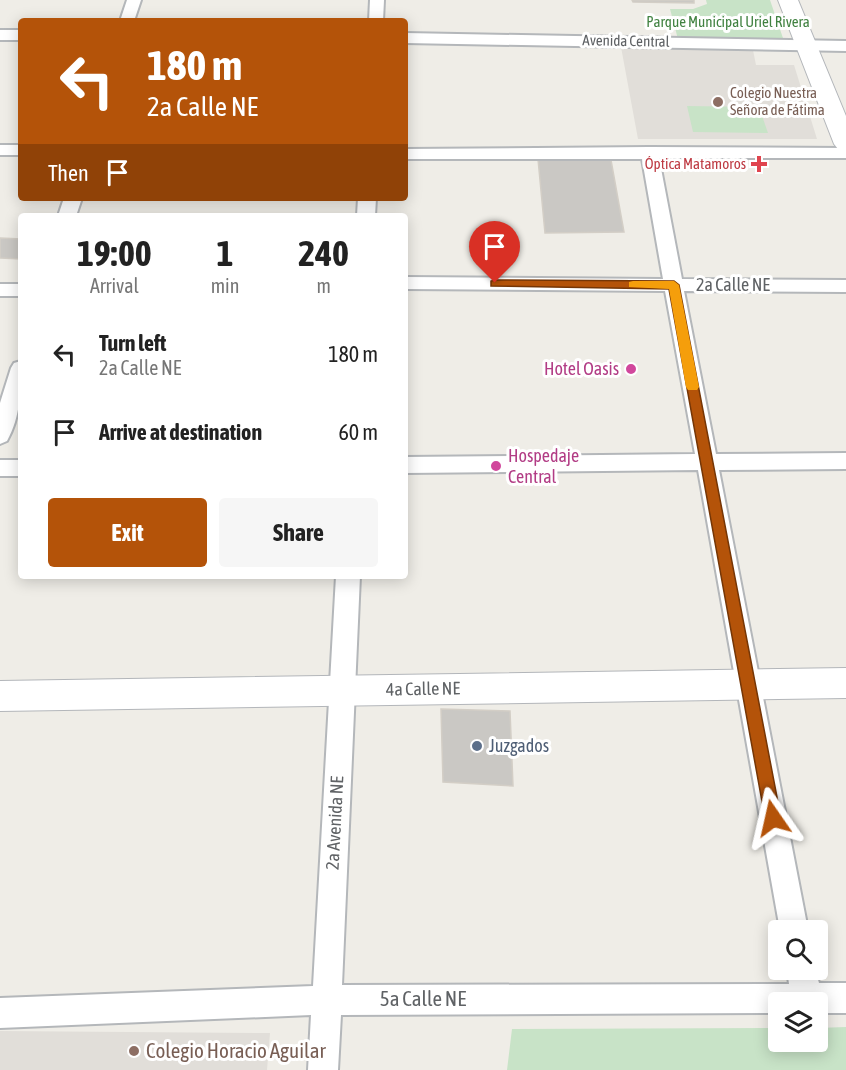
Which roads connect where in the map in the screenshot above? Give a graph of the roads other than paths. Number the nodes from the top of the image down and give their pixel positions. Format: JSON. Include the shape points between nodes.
{"nodes":[{"id":1,"x":134,"y":0,"type":"edge"},
{"id":2,"x":377,"y":0,"type":"edge"},
{"id":3,"x":788,"y":0,"type":"edge"},
{"id":4,"x":128,"y":18,"type":"edge"},
{"id":5,"x":376,"y":18,"type":"edge"},
{"id":6,"x":0,"y":34,"type":"edge"},
{"id":7,"x":18,"y":35,"type":"edge"},
{"id":8,"x":408,"y":38,"type":"edge"},
{"id":9,"x":806,"y":44,"type":"junction"},
{"id":10,"x":846,"y":46,"type":"edge"},
{"id":11,"x":846,"y":144,"type":"edge"},
{"id":12,"x":0,"y":150,"type":"edge"},
{"id":13,"x":18,"y":150,"type":"edge"},
{"id":14,"x":649,"y":152,"type":"junction"},
{"id":15,"x":408,"y":153,"type":"edge"},
{"id":16,"x":846,"y":153,"type":"edge"},
{"id":17,"x":408,"y":283,"type":"edge"},
{"id":18,"x":674,"y":285,"type":"junction"},
{"id":19,"x":846,"y":286,"type":"edge"},
{"id":20,"x":0,"y":290,"type":"edge"},
{"id":21,"x":18,"y":290,"type":"edge"},
{"id":22,"x":18,"y":378,"type":"edge"},
{"id":23,"x":0,"y":436,"type":"edge"},
{"id":24,"x":846,"y":461,"type":"edge"},
{"id":25,"x":707,"y":462,"type":"junction"},
{"id":26,"x":408,"y":465,"type":"edge"},
{"id":27,"x":0,"y":468,"type":"edge"},
{"id":28,"x":18,"y":468,"type":"edge"},
{"id":29,"x":348,"y":579,"type":"edge"},
{"id":30,"x":846,"y":683,"type":"edge"},
{"id":31,"x":748,"y":684,"type":"junction"},
{"id":32,"x":342,"y":691,"type":"junction"},
{"id":33,"x":0,"y":696,"type":"edge"},
{"id":34,"x":792,"y":920,"type":"edge"},
{"id":35,"x":768,"y":998,"type":"edge"},
{"id":36,"x":828,"y":998,"type":"edge"},
{"id":37,"x":846,"y":998,"type":"edge"},
{"id":38,"x":327,"y":1000,"type":"junction"},
{"id":39,"x":0,"y":1013,"type":"edge"},
{"id":40,"x":323,"y":1070,"type":"edge"}],
"edges":[{"from":1,"to":4,"type":"street"},
{"from":2,"to":5,"type":"street"},
{"from":3,"to":9,"type":"main road"},
{"from":6,"to":7,"type":"street"},
{"from":8,"to":9,"type":"street","name":"Avenida Central"},
{"from":9,"to":10,"type":"street","name":"Avenida Central"},
{"from":9,"to":11,"type":"main road"},
{"from":12,"to":13,"type":"street"},
{"from":14,"to":15,"type":"street"},
{"from":14,"to":16,"type":"street"},
{"from":14,"to":18,"type":"street"},
{"from":17,"to":18,"type":"street","name":"2a Calle NE"},
{"from":18,"to":19,"type":"street","name":"2a Calle NE"},
{"from":18,"to":25,"type":"street"},
{"from":20,"to":21,"type":"street"},
{"from":22,"to":23,"type":"street"},
{"from":24,"to":25,"type":"street"},
{"from":25,"to":26,"type":"street"},
{"from":25,"to":31,"type":"street"},
{"from":27,"to":28,"type":"street"},
{"from":29,"to":32,"type":"street","name":"2a Avenida NE"},
{"from":30,"to":31,"type":"main road","name":"4a Calle NE"},
{"from":31,"to":32,"type":"main road","name":"4a Calle NE"},
{"from":31,"to":34,"type":"street"},
{"from":32,"to":33,"type":"main road","name":"4a Calle NE"},
{"from":32,"to":38,"type":"street","name":"2a Avenida NE"},
{"from":35,"to":38,"type":"street","name":"5a Calle NE"},
{"from":36,"to":37,"type":"street","name":"5a Calle NE"},
{"from":38,"to":39,"type":"street","name":"5a Calle NE"},
{"from":38,"to":40,"type":"street","name":"2a Avenida NE"}]}
